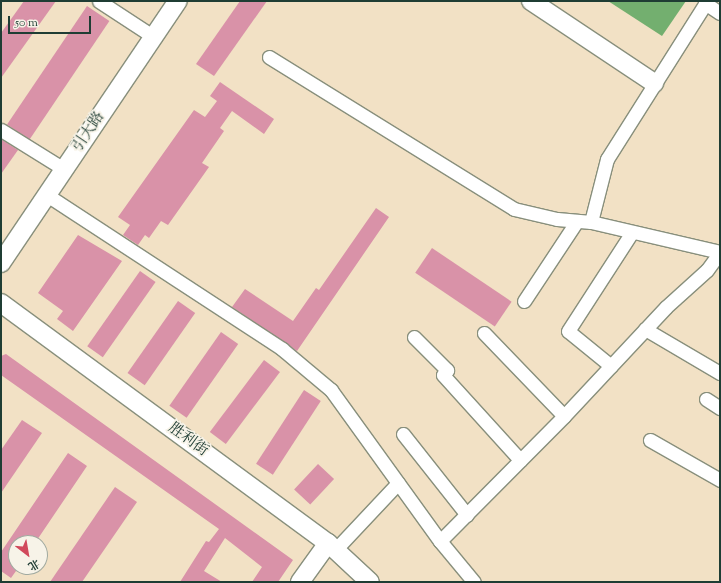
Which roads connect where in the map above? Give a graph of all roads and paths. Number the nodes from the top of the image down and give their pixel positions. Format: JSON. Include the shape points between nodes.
{"nodes":[{"id":1,"x":99,"y":1,"type":"edge"},
{"id":2,"x":178,"y":1,"type":"edge"},
{"id":3,"x":531,"y":1,"type":"edge"},
{"id":4,"x":706,"y":2,"type":"edge"},
{"id":5,"x":720,"y":13,"type":"edge"},
{"id":6,"x":154,"y":37,"type":"junction"},
{"id":7,"x":269,"y":57,"type":"dead end"},
{"id":8,"x":654,"y":83,"type":"junction"},
{"id":9,"x":1,"y":130,"type":"edge"},
{"id":10,"x":64,"y":169,"type":"junction"},
{"id":11,"x":46,"y":195,"type":"junction"},
{"id":12,"x":577,"y":221,"type":"junction"},
{"id":13,"x":591,"y":222,"type":"junction"},
{"id":14,"x":632,"y":232,"type":"junction"},
{"id":15,"x":720,"y":252,"type":"edge"},
{"id":16,"x":1,"y":263,"type":"edge"},
{"id":17,"x":524,"y":301,"type":"dead end"},
{"id":18,"x":1,"y":303,"type":"edge"},
{"id":19,"x":1,"y":315,"type":"edge"},
{"id":20,"x":645,"y":329,"type":"junction"},
{"id":21,"x":484,"y":333,"type":"dead end"},
{"id":22,"x":414,"y":337,"type":"dead end"},
{"id":23,"x":611,"y":366,"type":"junction"},
{"id":24,"x":720,"y":373,"type":"edge"},
{"id":25,"x":706,"y":399,"type":"dead end"},
{"id":26,"x":720,"y":408,"type":"edge"},
{"id":27,"x":564,"y":416,"type":"junction"},
{"id":28,"x":403,"y":434,"type":"dead end"},
{"id":29,"x":650,"y":440,"type":"dead end"},
{"id":30,"x":520,"y":460,"type":"junction"},
{"id":31,"x":720,"y":480,"type":"edge"},
{"id":32,"x":398,"y":483,"type":"junction"},
{"id":33,"x":467,"y":515,"type":"junction"},
{"id":34,"x":440,"y":541,"type":"junction"},
{"id":35,"x":328,"y":548,"type":"junction"},
{"id":36,"x":300,"y":582,"type":"edge"},
{"id":37,"x":352,"y":582,"type":"edge"},
{"id":38,"x":370,"y":582,"type":"edge"},
{"id":39,"x":474,"y":582,"type":"edge"}],
"edges":[{"from":1,"to":6,"type":"street"},
{"from":2,"to":6,"type":"street","name":"引大路"},
{"from":3,"to":8,"type":"street"},
{"from":4,"to":5,"type":"street"},
{"from":4,"to":8,"type":"street"},
{"from":6,"to":10,"type":"street","name":"引大路"},
{"from":7,"to":12,"type":"street","via":[[514,209]]},
{"from":8,"to":13,"type":"street","via":[[607,159]]},
{"from":9,"to":10,"type":"street"},
{"from":10,"to":11,"type":"street","name":"引大路"},
{"from":11,"to":16,"type":"street","name":"引大路"},
{"from":11,"to":32,"type":"street","via":[[282,349],[331,390]]},
{"from":12,"to":13,"type":"street"},
{"from":12,"to":17,"type":"street"},
{"from":13,"to":14,"type":"street"},
{"from":14,"to":15,"type":"street"},
{"from":14,"to":23,"type":"street","via":[[568,331]]},
{"from":15,"to":20,"type":"street","via":[[707,270]]},
{"from":18,"to":35,"type":"street","name":"胜利街"},
{"from":19,"to":35,"type":"street","name":"胜利街"},
{"from":20,"to":23,"type":"street"},
{"from":20,"to":24,"type":"street"},
{"from":21,"to":27,"type":"street"},
{"from":22,"to":30,"type":"street","via":[[447,370],[443,375]]},
{"from":23,"to":27,"type":"street"},
{"from":25,"to":26,"type":"street"},
{"from":27,"to":30,"type":"street"},
{"from":28,"to":33,"type":"street"},
{"from":29,"to":31,"type":"street"},
{"from":30,"to":33,"type":"street"},
{"from":32,"to":34,"type":"street"},
{"from":32,"to":35,"type":"street"},
{"from":33,"to":34,"type":"street"},
{"from":34,"to":39,"type":"street"},
{"from":35,"to":36,"type":"street"},
{"from":35,"to":37,"type":"street","name":"胜利街"},
{"from":35,"to":38,"type":"street","name":"胜利街"}]}
